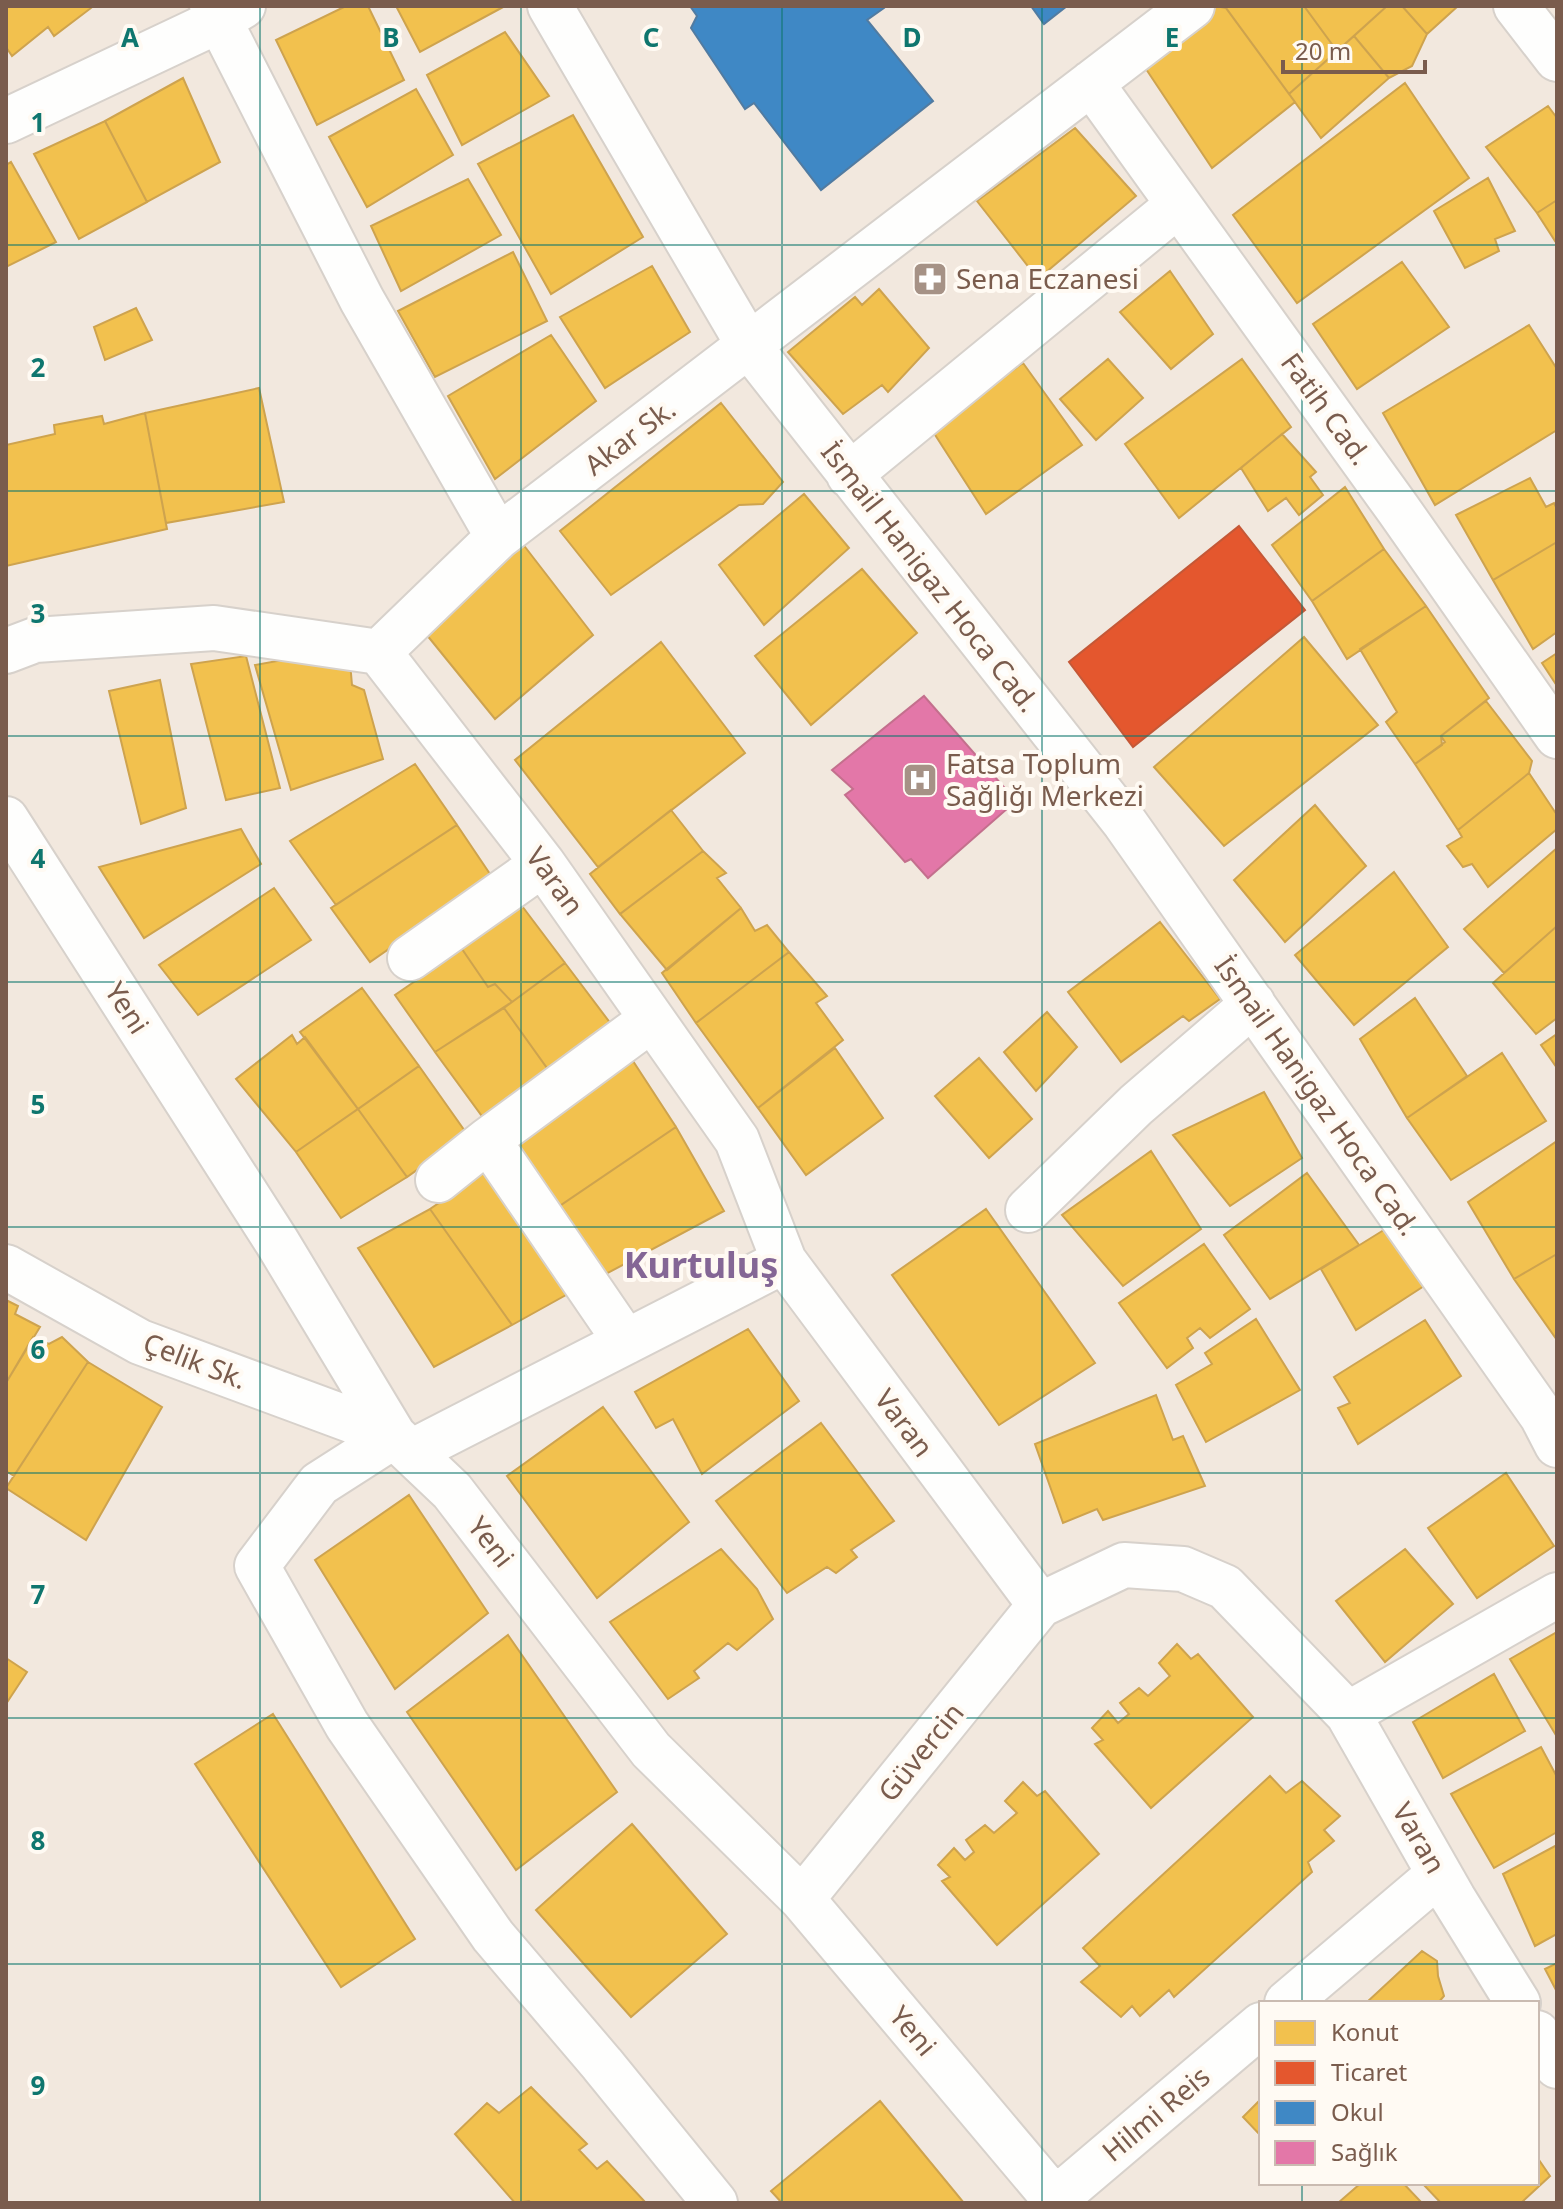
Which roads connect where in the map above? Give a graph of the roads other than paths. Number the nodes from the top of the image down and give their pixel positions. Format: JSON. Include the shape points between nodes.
{"nodes":[{"id":1,"x":550,"y":6,"type":"edge"},
{"id":2,"x":1192,"y":6,"type":"edge"},
{"id":3,"x":1516,"y":6,"type":"edge"},
{"id":4,"x":225,"y":11,"type":"edge"},
{"id":5,"x":1557,"y":59,"type":"edge"},
{"id":6,"x":1091,"y":83,"type":"junction"},
{"id":7,"x":9,"y":113,"type":"edge"},
{"id":8,"x":1178,"y":205,"type":"junction"},
{"id":9,"x":749,"y":346,"type":"junction"},
{"id":10,"x":849,"y":475,"type":"junction"},
{"id":11,"x":498,"y":537,"type":"junction"},
{"id":12,"x":6,"y":651,"type":"edge"},
{"id":13,"x":379,"y":652,"type":"junction"},
{"id":14,"x":1557,"y":736,"type":"edge"},
{"id":15,"x":6,"y":819,"type":"edge"},
{"id":16,"x":543,"y":864,"type":"junction"},
{"id":17,"x":410,"y":958,"type":"dead end"},
{"id":18,"x":1253,"y":1004,"type":"junction"},
{"id":19,"x":652,"y":1019,"type":"junction"},
{"id":20,"x":488,"y":1140,"type":"junction"},
{"id":21,"x":438,"y":1180,"type":"dead end"},
{"id":22,"x":1028,"y":1210,"type":"dead end"},
{"id":23,"x":784,"y":1261,"type":"junction"},
{"id":24,"x":6,"y":1267,"type":"edge"},
{"id":25,"x":626,"y":1342,"type":"junction"},
{"id":26,"x":1552,"y":1423,"type":"edge"},
{"id":27,"x":402,"y":1444,"type":"junction"},
{"id":28,"x":1557,"y":1595,"type":"edge"},
{"id":29,"x":1040,"y":1605,"type":"junction"},
{"id":30,"x":1348,"y":1714,"type":"junction"},
{"id":31,"x":1439,"y":1874,"type":"junction"},
{"id":32,"x":802,"y":1899,"type":"junction"},
{"id":33,"x":1289,"y":2001,"type":"edge"},
{"id":34,"x":1517,"y":2001,"type":"edge"},
{"id":35,"x":1259,"y":2027,"type":"edge"},
{"id":36,"x":1539,"y":2036,"type":"edge"},
{"id":37,"x":1557,"y":2066,"type":"edge"},
{"id":38,"x":1055,"y":2202,"type":"edge"},
{"id":39,"x":715,"y":2203,"type":"edge"}],
"edges":[{"from":1,"to":9,"type":"street","name":"İsmail Hanigaz Hoca Cad."},
{"from":2,"to":6,"type":"street","name":"Akar Sk."},
{"from":3,"to":5,"type":"street"},
{"from":4,"to":7,"type":"street"},
{"from":4,"to":11,"type":"street","via":[[362,300]]},
{"from":6,"to":8,"type":"street","name":"Fatih Cad."},
{"from":6,"to":9,"type":"street","name":"Akar Sk."},
{"from":8,"to":10,"type":"street"},
{"from":8,"to":14,"type":"street","name":"Fatih Cad."},
{"from":9,"to":10,"type":"street","name":"İsmail Hanigaz Hoca Cad."},
{"from":9,"to":11,"type":"street","name":"Akar Sk."},
{"from":10,"to":18,"type":"street","name":"İsmail Hanigaz Hoca Cad.","via":[[1125,823]]},
{"from":11,"to":13,"type":"street","name":"Akar Sk."},
{"from":12,"to":13,"type":"street","via":[[35,640],[214,628]]},
{"from":13,"to":16,"type":"street","name":"Varan"},
{"from":15,"to":27,"type":"street","name":"Yeni"},
{"from":16,"to":17,"type":"street"},
{"from":16,"to":19,"type":"street","name":"Varan"},
{"from":18,"to":22,"type":"street","via":[[1136,1105]]},
{"from":18,"to":26,"type":"street","name":"İsmail Hanigaz Hoca Cad."},
{"from":19,"to":20,"type":"street"},
{"from":19,"to":23,"type":"street","name":"Varan","via":[[737,1140]]},
{"from":20,"to":21,"type":"street"},
{"from":20,"to":25,"type":"street"},
{"from":23,"to":25,"type":"street"},
{"from":23,"to":29,"type":"street","name":"Varan"},
{"from":24,"to":27,"type":"street","name":"Çelik Sk.","via":[[140,1342]]},
{"from":25,"to":27,"type":"street"},
{"from":27,"to":32,"type":"street","name":"Yeni","via":[[452,1491],[651,1750]]},
{"from":27,"to":39,"type":"street","via":[[319,1484],[257,1566],[347,1725],[493,1936]]},
{"from":28,"to":30,"type":"street"},
{"from":29,"to":30,"type":"street","name":"Varan","via":[[1124,1565],[1183,1569],[1225,1587]]},
{"from":29,"to":32,"type":"street","name":"Güvercin"},
{"from":30,"to":31,"type":"street","name":"Varan"},
{"from":31,"to":33,"type":"street"},
{"from":31,"to":34,"type":"street","name":"Varan"},
{"from":32,"to":38,"type":"street","name":"Yeni"},
{"from":35,"to":38,"type":"street","name":"Hilmi Reis"},
{"from":36,"to":37,"type":"street"}]}
